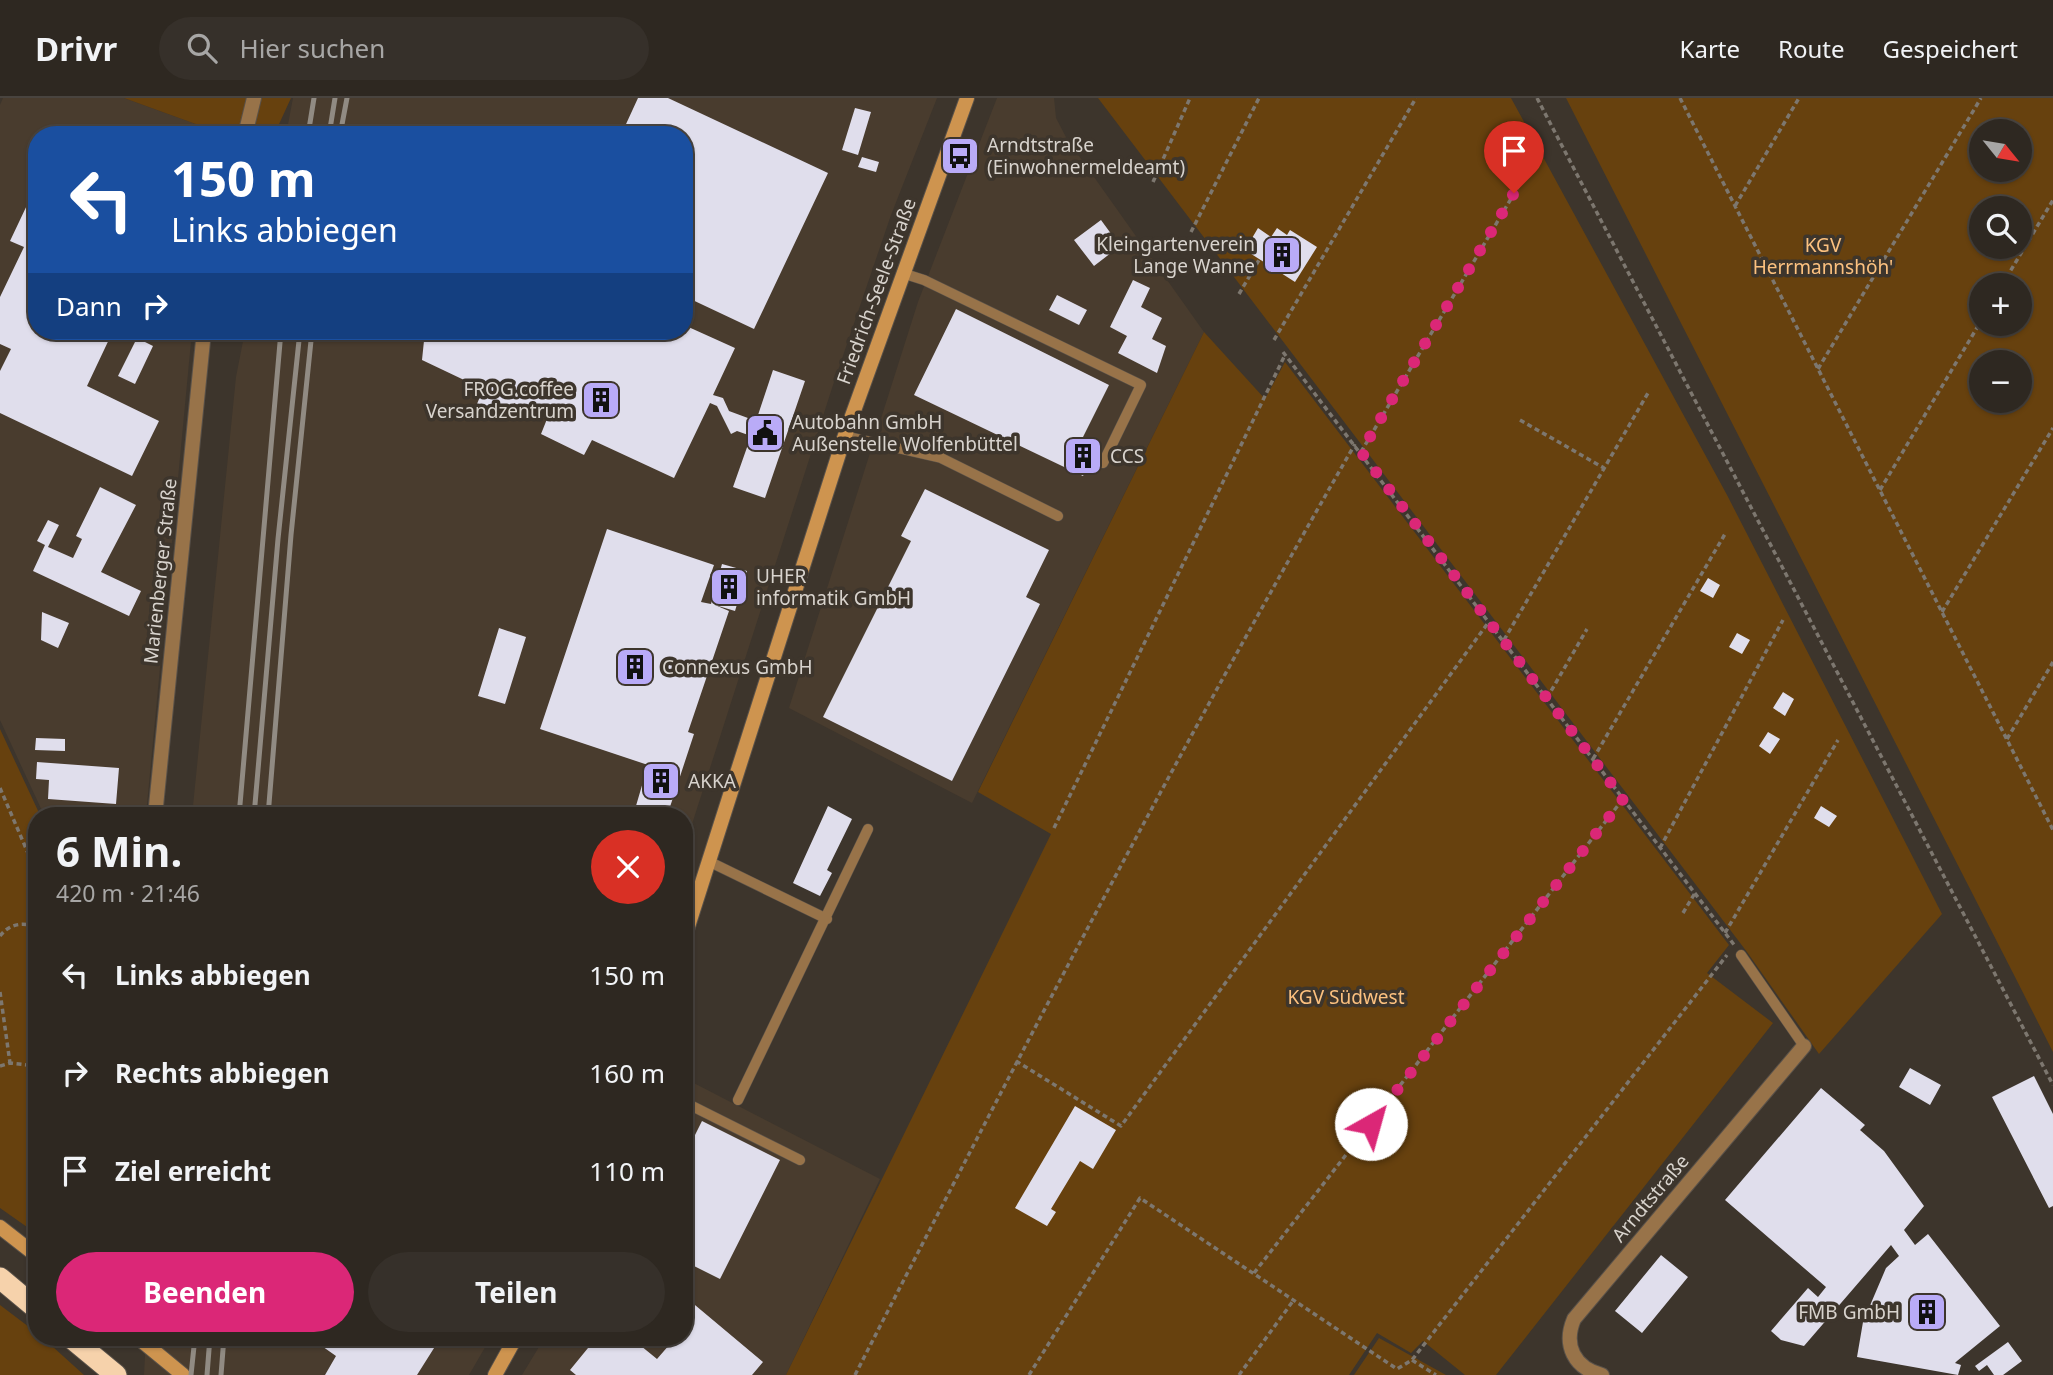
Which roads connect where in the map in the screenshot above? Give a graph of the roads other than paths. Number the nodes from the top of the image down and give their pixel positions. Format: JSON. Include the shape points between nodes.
{"nodes":[{"id":1,"x":254,"y":98,"type":"edge"},
{"id":2,"x":967,"y":98,"type":"edge"},
{"id":3,"x":246,"y":126,"type":"edge"},
{"id":4,"x":902,"y":274,"type":"junction"},
{"id":5,"x":199,"y":340,"type":"edge"},
{"id":6,"x":845,"y":436,"type":"junction"},
{"id":7,"x":1103,"y":463,"type":"dead end"},
{"id":8,"x":1058,"y":516,"type":"dead end"},
{"id":9,"x":156,"y":807,"type":"edge"},
{"id":10,"x":869,"y":829,"type":"dead end"},
{"id":11,"x":708,"y":861,"type":"junction"},
{"id":12,"x":693,"y":910,"type":"edge"},
{"id":13,"x":827,"y":919,"type":"junction"},
{"id":14,"x":1741,"y":955,"type":"road end"},
{"id":15,"x":1804,"y":1046,"type":"joint"},
{"id":16,"x":738,"y":1100,"type":"dead end"},
{"id":17,"x":693,"y":1106,"type":"edge"},
{"id":18,"x":800,"y":1160,"type":"dead end"},
{"id":19,"x":0,"y":1227,"type":"edge"},
{"id":20,"x":28,"y":1249,"type":"edge"},
{"id":21,"x":0,"y":1278,"type":"edge"},
{"id":22,"x":28,"y":1301,"type":"edge"},
{"id":23,"x":81,"y":1346,"type":"edge"},
{"id":24,"x":148,"y":1346,"type":"edge"},
{"id":25,"x":511,"y":1346,"type":"edge"},
{"id":26,"x":116,"y":1375,"type":"edge"},
{"id":27,"x":183,"y":1375,"type":"edge"},
{"id":28,"x":495,"y":1375,"type":"edge"},
{"id":29,"x":1602,"y":1375,"type":"edge"}],
"edges":[{"from":1,"to":3,"type":"street"},
{"from":2,"to":4,"type":"street","name":"Friedrich-Seele-Straße"},
{"from":4,"to":6,"type":"street","name":"Friedrich-Seele-Straße"},
{"from":4,"to":7,"type":"lane","via":[[924,280],[1141,385]]},
{"from":5,"to":9,"type":"street","name":"Marienberger Straße"},
{"from":6,"to":8,"type":"lane","via":[[942,458]]},
{"from":6,"to":11,"type":"street","name":"Friedrich-Seele-Straße"},
{"from":10,"to":13,"type":"lane"},
{"from":11,"to":12,"type":"street","name":"Friedrich-Seele-Straße"},
{"from":11,"to":13,"type":"lane"},
{"from":13,"to":16,"type":"lane"},
{"from":14,"to":15,"type":"lane"},
{"from":15,"to":29,"type":"street","name":"Arndtstraße","via":[[1574,1319],[1569,1331],[1573,1357],[1582,1367]]},
{"from":17,"to":18,"type":"lane"},
{"from":19,"to":20,"type":"street"},
{"from":21,"to":22,"type":"highway"},
{"from":23,"to":26,"type":"highway"},
{"from":24,"to":27,"type":"street"},
{"from":25,"to":28,"type":"street"}]}
